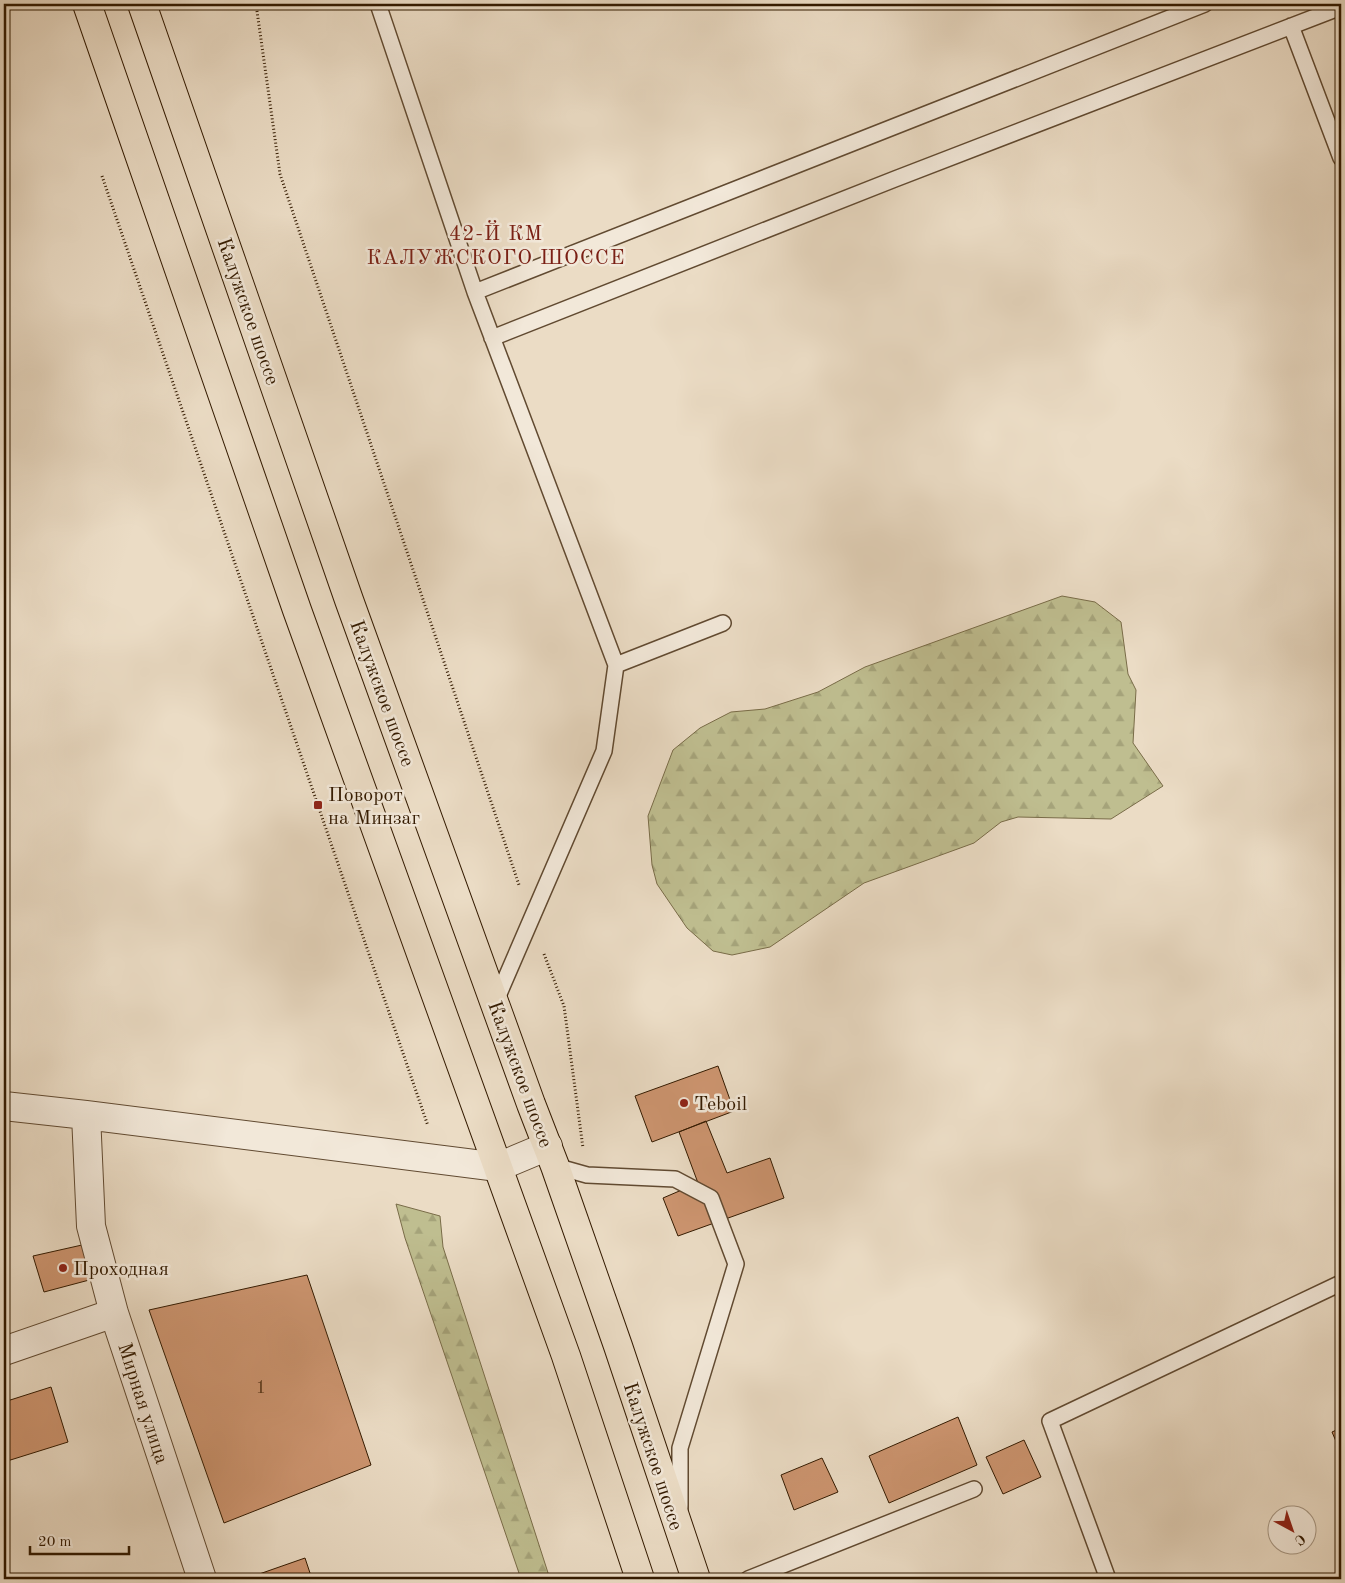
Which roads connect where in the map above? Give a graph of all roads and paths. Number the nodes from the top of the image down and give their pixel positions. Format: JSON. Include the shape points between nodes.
{"nodes":[{"id":1,"x":87,"y":4,"type":"edge"},
{"id":2,"x":142,"y":4,"type":"edge"},
{"id":3,"x":256,"y":4,"type":"edge"},
{"id":4,"x":378,"y":4,"type":"edge"},
{"id":5,"x":1205,"y":4,"type":"edge"},
{"id":6,"x":1341,"y":7,"type":"edge"},
{"id":7,"x":1291,"y":26,"type":"junction"},
{"id":8,"x":1341,"y":158,"type":"edge"},
{"id":9,"x":102,"y":176,"type":"dead end"},
{"id":10,"x":475,"y":292,"type":"junction"},
{"id":11,"x":492,"y":338,"type":"junction"},
{"id":12,"x":723,"y":623,"type":"dead end"},
{"id":13,"x":616,"y":665,"type":"junction"},
{"id":14,"x":531,"y":920,"type":"junction"},
{"id":15,"x":495,"y":1003,"type":"junction"},
{"id":16,"x":4,"y":1106,"type":"edge"},
{"id":17,"x":86,"y":1115,"type":"junction"},
{"id":18,"x":552,"y":1156,"type":"junction"},
{"id":19,"x":440,"y":1160,"type":"junction"},
{"id":20,"x":498,"y":1167,"type":"junction"},
{"id":21,"x":587,"y":1175,"type":"junction"},
{"id":22,"x":1341,"y":1283,"type":"edge"},
{"id":23,"x":114,"y":1313,"type":"junction"},
{"id":24,"x":4,"y":1351,"type":"edge"},
{"id":25,"x":974,"y":1488,"type":"dead end"},
{"id":26,"x":680,"y":1534,"type":"junction"},
{"id":27,"x":779,"y":1573,"type":"edge"},
{"id":28,"x":202,"y":1579,"type":"edge"},
{"id":29,"x":640,"y":1579,"type":"edge"},
{"id":30,"x":696,"y":1579,"type":"edge"},
{"id":31,"x":748,"y":1579,"type":"edge"},
{"id":32,"x":1108,"y":1579,"type":"edge"}],
"edges":[{"from":1,"to":20,"type":"highway","via":[[297,610]]},
{"from":2,"to":15,"type":"highway","name":"Калужское шоссе","via":[[349,600]]},
{"from":3,"to":14,"type":"path","via":[[280,174]]},
{"from":4,"to":10,"type":"lane"},
{"from":5,"to":10,"type":"lane"},
{"from":6,"to":7,"type":"lane"},
{"from":7,"to":8,"type":"lane"},
{"from":7,"to":11,"type":"lane"},
{"from":9,"to":19,"type":"path"},
{"from":10,"to":11,"type":"lane"},
{"from":11,"to":13,"type":"lane"},
{"from":12,"to":13,"type":"lane"},
{"from":13,"to":14,"type":"lane","via":[[604,751]]},
{"from":14,"to":15,"type":"lane"},
{"from":14,"to":21,"type":"path","via":[[564,1006]]},
{"from":15,"to":18,"type":"highway","name":"Калужское шоссе"},
{"from":16,"to":17,"type":"street"},
{"from":17,"to":19,"type":"street"},
{"from":17,"to":23,"type":"street","name":"Мирная улица","via":[[90,1226]]},
{"from":18,"to":20,"type":"street"},
{"from":18,"to":21,"type":"lane"},
{"from":18,"to":26,"type":"highway","name":"Калужское шоссе"},
{"from":19,"to":20,"type":"street"},
{"from":20,"to":29,"type":"highway","via":[[566,1356]]},
{"from":21,"to":26,"type":"lane","via":[[675,1179],[712,1198],[736,1264],[680,1448]]},
{"from":22,"to":32,"type":"lane","via":[[1050,1421]]},
{"from":23,"to":24,"type":"street"},
{"from":23,"to":28,"type":"street","name":"Мирная улица"},
{"from":25,"to":27,"type":"lane"},
{"from":26,"to":30,"type":"highway","name":"Калужское шоссе"},
{"from":27,"to":31,"type":"lane"}]}
